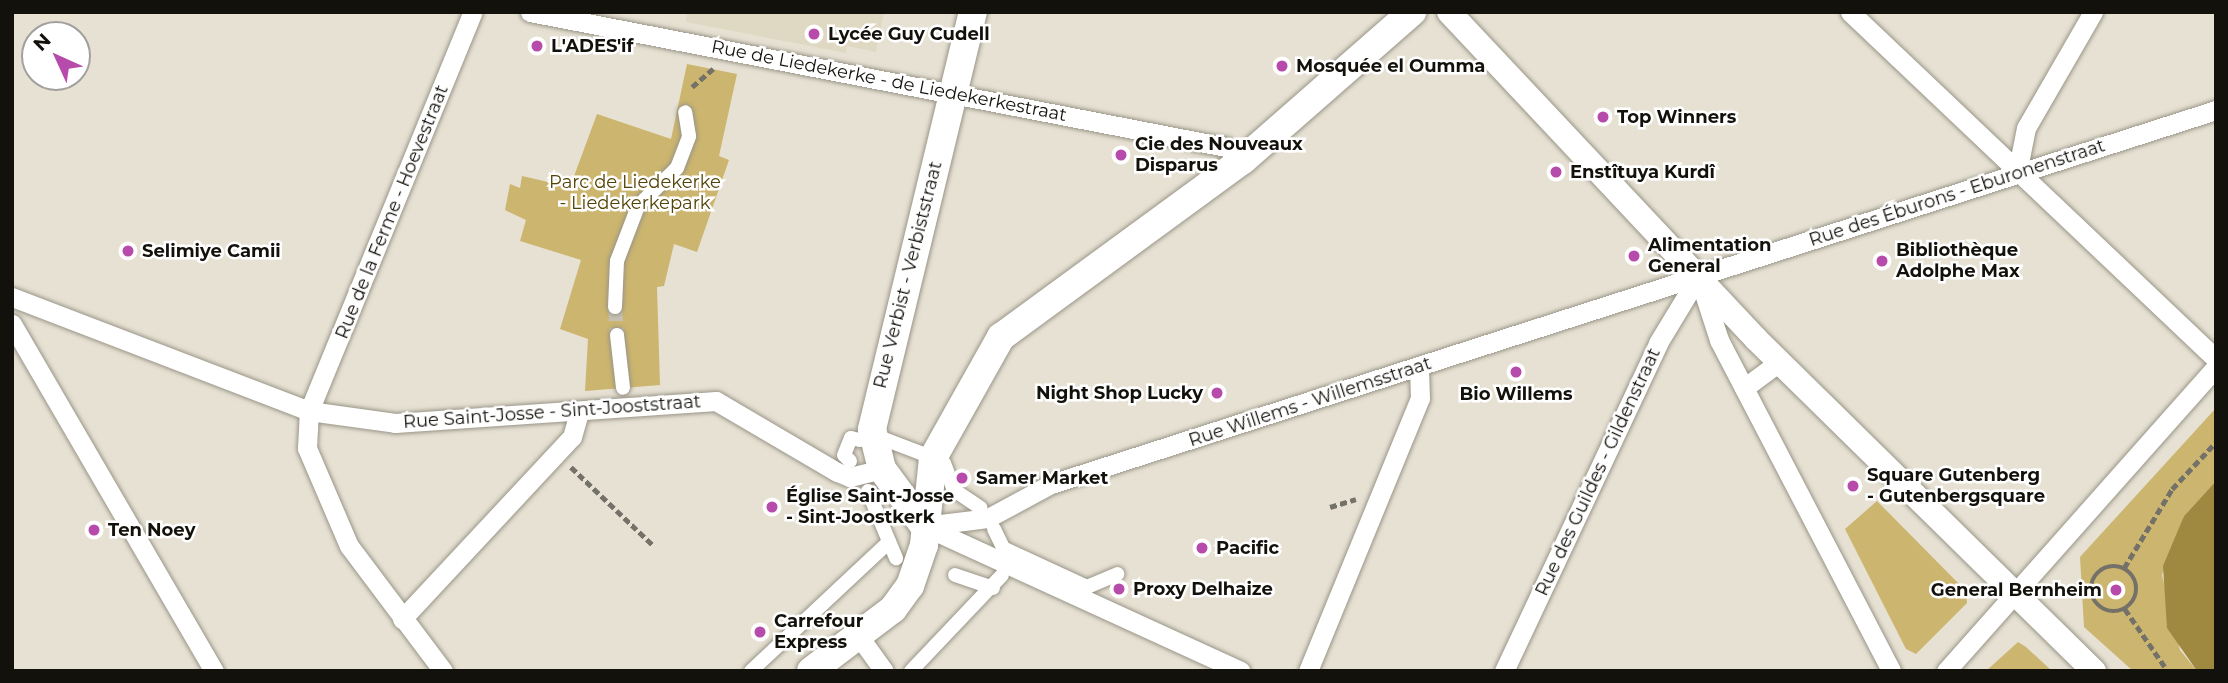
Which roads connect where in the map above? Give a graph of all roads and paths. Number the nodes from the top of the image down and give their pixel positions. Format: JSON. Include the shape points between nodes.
{"nodes":[{"id":1,"x":473,"y":12,"type":"edge"},
{"id":2,"x":530,"y":12,"type":"edge"},
{"id":3,"x":973,"y":12,"type":"edge"},
{"id":4,"x":1412,"y":12,"type":"edge"},
{"id":5,"x":1448,"y":12,"type":"edge"},
{"id":6,"x":1850,"y":12,"type":"edge"},
{"id":7,"x":2093,"y":12,"type":"edge"},
{"id":8,"x":952,"y":94,"type":"junction"},
{"id":9,"x":2216,"y":110,"type":"edge"},
{"id":10,"x":685,"y":112,"type":"dead end"},
{"id":11,"x":1243,"y":160,"type":"junction"},
{"id":12,"x":2017,"y":173,"type":"junction"},
{"id":13,"x":1698,"y":277,"type":"junction"},
{"id":14,"x":12,"y":297,"type":"edge"},
{"id":15,"x":615,"y":307,"type":"tunnel mouth"},
{"id":16,"x":12,"y":324,"type":"edge"},
{"id":17,"x":617,"y":335,"type":"tunnel mouth"},
{"id":18,"x":2216,"y":359,"type":"edge"},
{"id":19,"x":1779,"y":362,"type":"junction"},
{"id":20,"x":1419,"y":366,"type":"junction"},
{"id":21,"x":2216,"y":367,"type":"edge"},
{"id":22,"x":622,"y":388,"type":"dead end"},
{"id":23,"x":1744,"y":388,"type":"junction"},
{"id":24,"x":309,"y":411,"type":"junction"},
{"id":25,"x":579,"y":413,"type":"junction"},
{"id":26,"x":884,"y":439,"type":"dead end"},
{"id":27,"x":860,"y":440,"type":"dead end"},
{"id":28,"x":2216,"y":443,"type":"edge"},
{"id":29,"x":921,"y":453,"type":"dead end"},
{"id":30,"x":850,"y":461,"type":"dead end"},
{"id":31,"x":944,"y":463,"type":"dead end"},
{"id":32,"x":568,"y":465,"type":"dead end"},
{"id":33,"x":875,"y":480,"type":"junction"},
{"id":34,"x":1363,"y":497,"type":"dead end"},
{"id":35,"x":1330,"y":507,"type":"dead end"},
{"id":36,"x":981,"y":508,"type":"dead end"},
{"id":37,"x":924,"y":526,"type":"junction"},
{"id":38,"x":994,"y":529,"type":"dead end"},
{"id":39,"x":889,"y":542,"type":"junction"},
{"id":40,"x":654,"y":546,"type":"dead end"},
{"id":41,"x":896,"y":558,"type":"dead end"},
{"id":42,"x":1005,"y":563,"type":"junction"},
{"id":43,"x":2124,"y":568,"type":"junction"},
{"id":44,"x":1117,"y":574,"type":"dead end"},
{"id":45,"x":955,"y":575,"type":"dead end"},
{"id":46,"x":993,"y":588,"type":"junction"},
{"id":47,"x":2082,"y":589,"type":"dead end"},
{"id":48,"x":2091,"y":589,"type":"junction"},
{"id":49,"x":2012,"y":596,"type":"junction"},
{"id":50,"x":2125,"y":609,"type":"junction"},
{"id":51,"x":402,"y":619,"type":"junction"},
{"id":52,"x":858,"y":635,"type":"junction"},
{"id":53,"x":214,"y":671,"type":"edge"},
{"id":54,"x":443,"y":671,"type":"edge"},
{"id":55,"x":751,"y":671,"type":"edge"},
{"id":56,"x":811,"y":671,"type":"edge"},
{"id":57,"x":884,"y":671,"type":"edge"},
{"id":58,"x":911,"y":671,"type":"edge"},
{"id":59,"x":1240,"y":671,"type":"edge"},
{"id":60,"x":1308,"y":671,"type":"edge"},
{"id":61,"x":1504,"y":671,"type":"edge"},
{"id":62,"x":1891,"y":671,"type":"edge"},
{"id":63,"x":1946,"y":671,"type":"edge"},
{"id":64,"x":2094,"y":671,"type":"edge"},
{"id":65,"x":2168,"y":671,"type":"edge"}],
"edges":[{"from":1,"to":24,"type":"street","name":"Rue de la Ferme - Hoevestraat"},
{"from":2,"to":8,"type":"street","name":"Rue de Liedekerke - de Liedekerkestraat"},
{"from":3,"to":8,"type":"main road","name":"Rue Verbist - Verbiststraat"},
{"from":4,"to":11,"type":"main road"},
{"from":5,"to":13,"type":"street"},
{"from":6,"to":12,"type":"street"},
{"from":7,"to":12,"type":"street","via":[[2026,128]]},
{"from":8,"to":11,"type":"street","name":"Rue de Liedekerke - de Liedekerkestraat","via":[[1226,147]]},
{"from":8,"to":33,"type":"main road","name":"Rue Verbist - Verbiststraat","via":[[874,415]]},
{"from":9,"to":12,"type":"street","name":"Rue des Éburons - Eburonenstraat"},
{"from":10,"to":15,"type":"street","via":[[689,136],[677,168],[638,206],[617,261]]},
{"from":11,"to":37,"type":"main road","via":[[1001,337],[933,458]]},
{"from":12,"to":13,"type":"street","name":"Rue des Éburons - Eburonenstraat"},
{"from":12,"to":18,"type":"street"},
{"from":13,"to":19,"type":"street"},
{"from":13,"to":20,"type":"street","name":"Rue Willems - Willemsstraat"},
{"from":13,"to":23,"type":"street"},
{"from":13,"to":61,"type":"street","name":"Rue des Guildes - Gildenstraat","via":[[1658,343]]},
{"from":14,"to":24,"type":"street","name":"Rue Saint-Josse - Sint-Jooststraat"},
{"from":16,"to":53,"type":"street"},
{"from":17,"to":22,"type":"street"},
{"from":19,"to":23,"type":"street"},
{"from":19,"to":49,"type":"street"},
{"from":20,"to":37,"type":"street","name":"Rue Willems - Willemsstraat","via":[[1051,484],[988,519]]},
{"from":20,"to":60,"type":"street","via":[[1420,398]]},
{"from":21,"to":49,"type":"street"},
{"from":23,"to":62,"type":"street"},
{"from":24,"to":25,"type":"street","name":"Rue Saint-Josse - Sint-Jooststraat","via":[[395,423]]},
{"from":24,"to":51,"type":"street","name":"Rue de la Ferme - Hoevestraat","via":[[307,448],[326,500],[349,545]]},
{"from":25,"to":33,"type":"street","name":"Rue Saint-Josse - Sint-Jooststraat","via":[[716,401],[838,472]]},
{"from":25,"to":51,"type":"street","via":[[572,437]]},
{"from":26,"to":29,"type":"street"},
{"from":27,"to":30,"type":"street","via":[[851,438],[845,455]]},
{"from":28,"to":43,"type":"path","via":[[2172,489]]},
{"from":31,"to":36,"type":"street","via":[[954,490]]},
{"from":32,"to":40,"type":"path"},
{"from":33,"to":37,"type":"main road","name":"Rue Verbist - Verbiststraat"},
{"from":33,"to":39,"type":"street"},
{"from":34,"to":35,"type":"path"},
{"from":37,"to":42,"type":"street"},
{"from":37,"to":52,"type":"main road","via":[[910,586]]},
{"from":38,"to":42,"type":"street"},
{"from":39,"to":41,"type":"street"},
{"from":39,"to":55,"type":"street"},
{"from":42,"to":44,"type":"street","via":[[1087,586]]},
{"from":42,"to":46,"type":"street"},
{"from":42,"to":59,"type":"street"},
{"from":43,"to":48,"type":"path","via":[[2099,571]]},
{"from":43,"to":50,"type":"path","via":[[2137,592]]},
{"from":45,"to":46,"type":"street"},
{"from":46,"to":58,"type":"street"},
{"from":47,"to":48,"type":"path"},
{"from":48,"to":50,"type":"path","via":[[2102,609]]},
{"from":49,"to":63,"type":"street"},
{"from":49,"to":64,"type":"street"},
{"from":50,"to":65,"type":"path"},
{"from":51,"to":54,"type":"street","name":"Rue de la Ferme - Hoevestraat"},
{"from":52,"to":56,"type":"main road"},
{"from":52,"to":57,"type":"street"}]}
